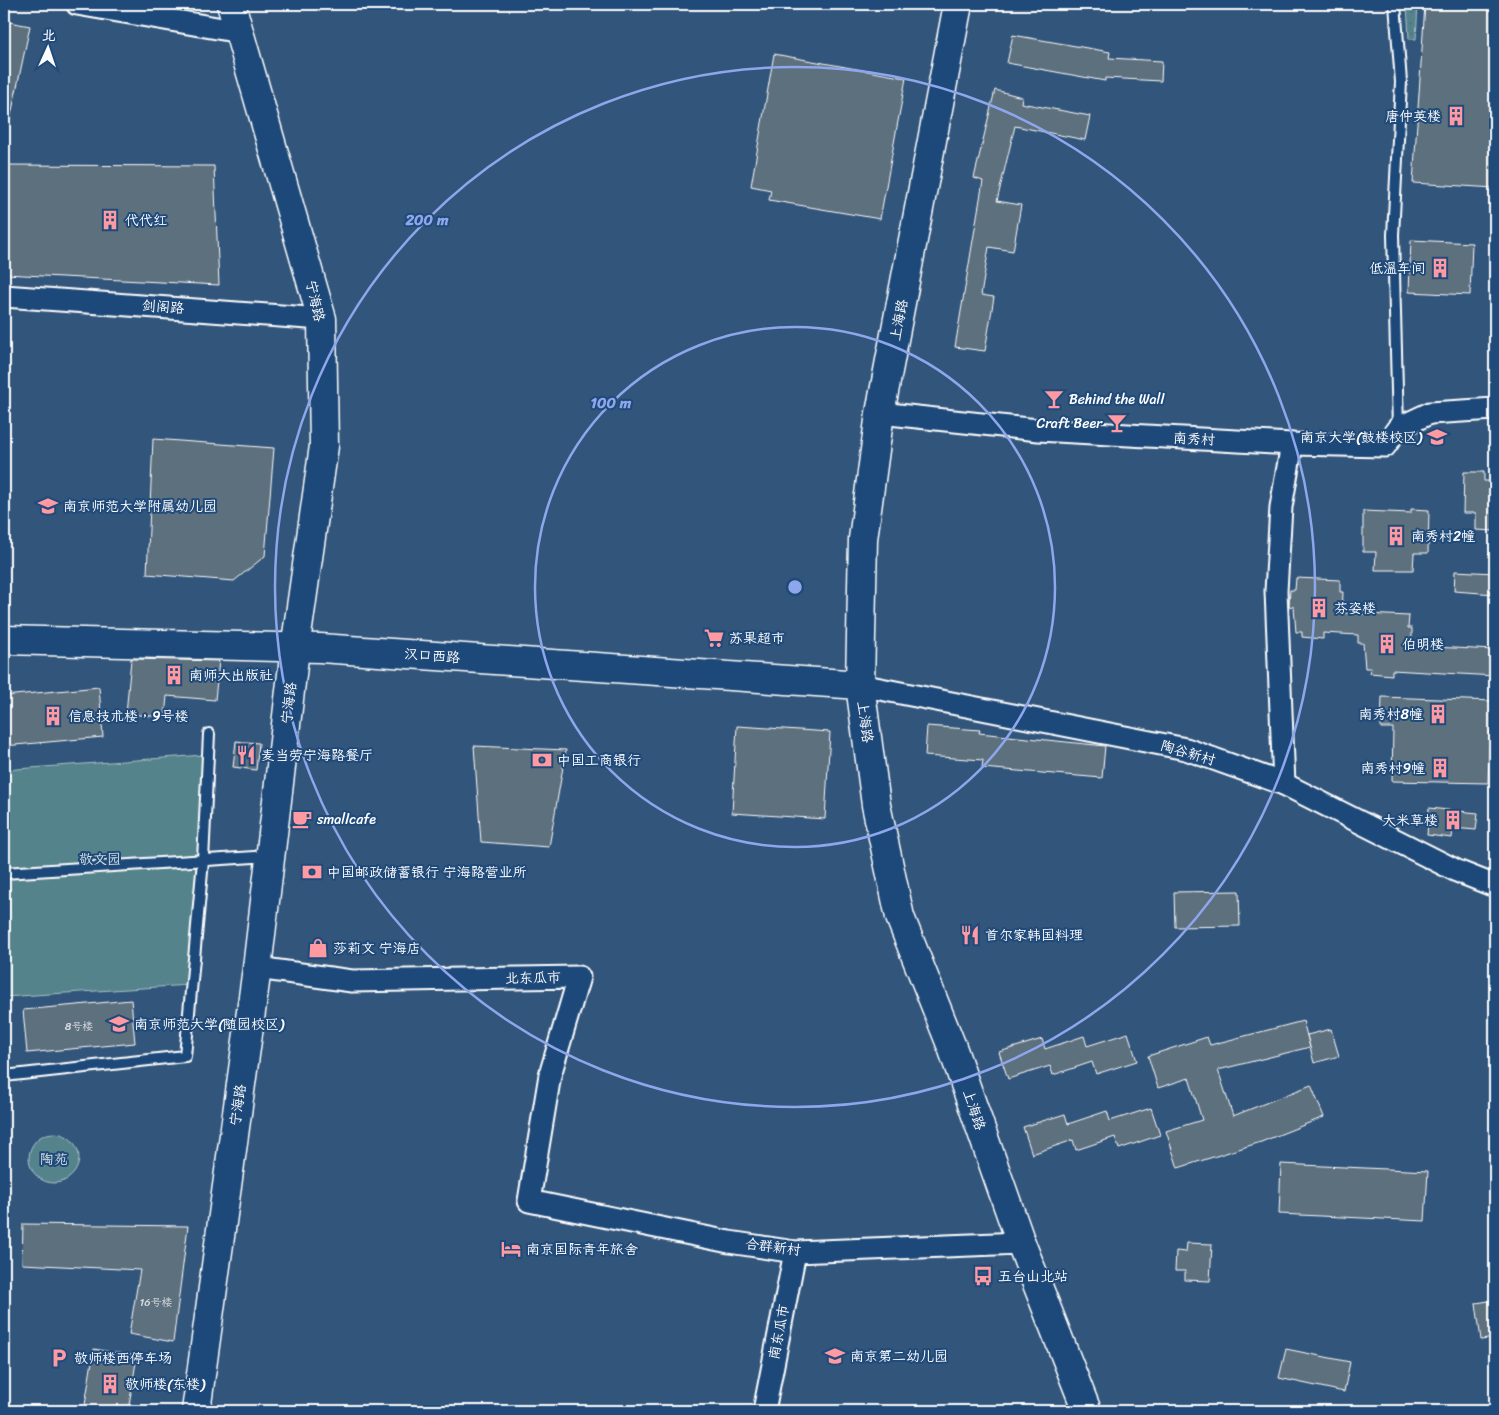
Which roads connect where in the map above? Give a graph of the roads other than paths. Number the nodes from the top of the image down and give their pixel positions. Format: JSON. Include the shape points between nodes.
{"nodes":[{"id":1,"x":77,"y":4,"type":"edge"},
{"id":2,"x":231,"y":4,"type":"edge"},
{"id":3,"x":958,"y":4,"type":"edge"},
{"id":4,"x":1395,"y":4,"type":"edge"},
{"id":5,"x":240,"y":32,"type":"junction"},
{"id":6,"x":4,"y":296,"type":"edge"},
{"id":7,"x":322,"y":318,"type":"junction"},
{"id":8,"x":1495,"y":409,"type":"edge"},
{"id":9,"x":880,"y":413,"type":"junction"},
{"id":10,"x":1398,"y":428,"type":"junction"},
{"id":11,"x":1292,"y":444,"type":"junction"},
{"id":12,"x":4,"y":640,"type":"edge"},
{"id":13,"x":295,"y":649,"type":"junction"},
{"id":14,"x":860,"y":685,"type":"junction"},
{"id":15,"x":209,"y":734,"type":"dead end"},
{"id":16,"x":1284,"y":784,"type":"junction"},
{"id":17,"x":270,"y":856,"type":"junction"},
{"id":18,"x":203,"y":861,"type":"junction"},
{"id":19,"x":4,"y":873,"type":"edge"},
{"id":20,"x":1495,"y":886,"type":"edge"},
{"id":21,"x":257,"y":968,"type":"junction"},
{"id":22,"x":4,"y":1076,"type":"edge"},
{"id":23,"x":529,"y":1201,"type":"joint"},
{"id":24,"x":1021,"y":1243,"type":"junction"},
{"id":25,"x":795,"y":1252,"type":"junction"},
{"id":26,"x":196,"y":1411,"type":"edge"},
{"id":27,"x":764,"y":1411,"type":"edge"},
{"id":28,"x":1087,"y":1411,"type":"edge"}],
"edges":[{"from":1,"to":5,"type":"street"},
{"from":2,"to":5,"type":"street","name":"宁海路"},
{"from":3,"to":9,"type":"street","name":"上海路"},
{"from":4,"to":10,"type":"lane","via":[[1401,82],[1394,235]]},
{"from":5,"to":7,"type":"street","name":"宁海路"},
{"from":6,"to":7,"type":"street","name":"剑阁路"},
{"from":7,"to":13,"type":"street","name":"宁海路","via":[[324,446]]},
{"from":8,"to":10,"type":"street","name":"南秀村","via":[[1430,413]]},
{"from":9,"to":11,"type":"street","name":"南秀村","via":[[1038,430]]},
{"from":9,"to":14,"type":"street","name":"上海路","via":[[863,539]]},
{"from":10,"to":11,"type":"street","name":"南秀村","via":[[1385,446]]},
{"from":11,"to":16,"type":"street","via":[[1281,507],[1276,591]]},
{"from":12,"to":13,"type":"street","name":"汉口西路"},
{"from":13,"to":14,"type":"street","name":"汉口西路"},
{"from":13,"to":17,"type":"street","name":"宁海路"},
{"from":14,"to":16,"type":"street","name":"陶谷新村","via":[[1186,749]]},
{"from":14,"to":24,"type":"street","name":"上海路","via":[[876,805],[900,917],[952,1047]]},
{"from":15,"to":18,"type":"lane"},
{"from":16,"to":20,"type":"street","name":"陶谷新村","via":[[1457,871]]},
{"from":17,"to":18,"type":"lane"},
{"from":17,"to":21,"type":"street","name":"宁海路"},
{"from":18,"to":19,"type":"lane"},
{"from":18,"to":22,"type":"lane","via":[[185,1056]]},
{"from":21,"to":23,"type":"street","name":"北东瓜市","via":[[352,981],[579,977],[550,1076]]},
{"from":21,"to":26,"type":"street","name":"宁海路"},
{"from":23,"to":25,"type":"street","name":"合群新村","via":[[729,1242]]},
{"from":24,"to":25,"type":"street","name":"合群新村"},
{"from":24,"to":28,"type":"street","name":"上海路"},
{"from":25,"to":27,"type":"street","name":"南东瓜市"}]}
